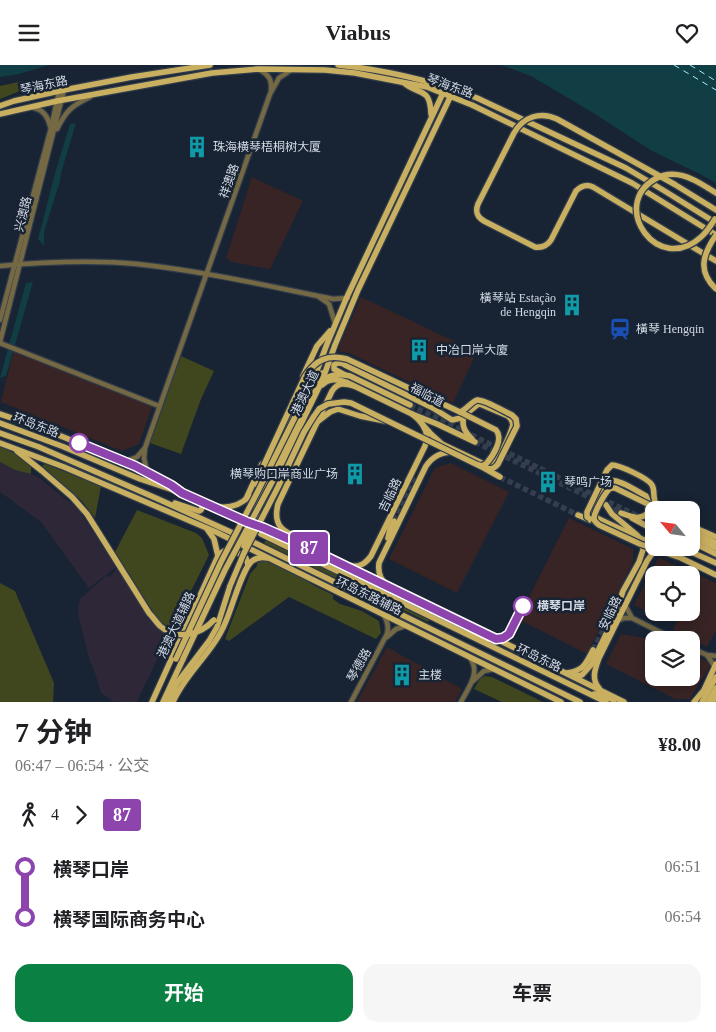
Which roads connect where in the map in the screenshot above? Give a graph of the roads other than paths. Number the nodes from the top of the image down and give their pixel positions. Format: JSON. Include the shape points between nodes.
{"nodes":[{"id":1,"x":210,"y":65,"type":"edge"},
{"id":2,"x":338,"y":65,"type":"edge"},
{"id":3,"x":258,"y":69,"type":"junction"},
{"id":4,"x":292,"y":69,"type":"junction"},
{"id":5,"x":403,"y":82,"type":"junction"},
{"id":6,"x":446,"y":87,"type":"junction"},
{"id":7,"x":454,"y":89,"type":"junction"},
{"id":8,"x":62,"y":91,"type":"junction"},
{"id":9,"x":442,"y":93,"type":"junction"},
{"id":10,"x":96,"y":94,"type":"junction"},
{"id":11,"x":270,"y":94,"type":"junction"},
{"id":12,"x":450,"y":96,"type":"junction"},
{"id":13,"x":60,"y":101,"type":"junction"},
{"id":14,"x":0,"y":106,"type":"edge"},
{"id":15,"x":30,"y":107,"type":"junction"},
{"id":16,"x":0,"y":114,"type":"edge"},
{"id":17,"x":431,"y":117,"type":"junction"},
{"id":18,"x":51,"y":128,"type":"junction"},
{"id":19,"x":54,"y":134,"type":"junction"},
{"id":20,"x":716,"y":193,"type":"edge"},
{"id":21,"x":716,"y":209,"type":"edge"},
{"id":22,"x":716,"y":218,"type":"edge"},
{"id":23,"x":716,"y":223,"type":"edge"},
{"id":24,"x":716,"y":235,"type":"edge"},
{"id":25,"x":716,"y":261,"type":"edge"},
{"id":26,"x":20,"y":263,"type":"junction"},
{"id":27,"x":14,"y":264,"type":"junction"},
{"id":28,"x":0,"y":266,"type":"edge"},
{"id":29,"x":206,"y":275,"type":"junction"},
{"id":30,"x":716,"y":289,"type":"edge"},
{"id":31,"x":318,"y":296,"type":"junction"},
{"id":32,"x":355,"y":297,"type":"junction"},
{"id":33,"x":346,"y":299,"type":"junction"},
{"id":34,"x":0,"y":320,"type":"edge"},
{"id":35,"x":335,"y":324,"type":"junction"},
{"id":36,"x":0,"y":342,"type":"edge"},
{"id":37,"x":326,"y":345,"type":"junction"},
{"id":38,"x":335,"y":345,"type":"junction"},
{"id":39,"x":345,"y":375,"type":"junction"},
{"id":40,"x":322,"y":381,"type":"junction"},
{"id":41,"x":354,"y":386,"type":"junction"},
{"id":42,"x":318,"y":391,"type":"junction"},
{"id":43,"x":410,"y":405,"type":"tunnel mouth"},
{"id":44,"x":159,"y":406,"type":"junction"},
{"id":45,"x":0,"y":414,"type":"edge"},
{"id":46,"x":412,"y":414,"type":"junction"},
{"id":47,"x":462,"y":414,"type":"junction"},
{"id":48,"x":388,"y":421,"type":"junction"},
{"id":49,"x":0,"y":423,"type":"edge"},
{"id":50,"x":316,"y":424,"type":"junction"},
{"id":51,"x":423,"y":425,"type":"junction"},
{"id":52,"x":0,"y":433,"type":"edge"},
{"id":53,"x":0,"y":443,"type":"edge"},
{"id":54,"x":14,"y":448,"type":"junction"},
{"id":55,"x":145,"y":448,"type":"junction"},
{"id":56,"x":460,"y":452,"type":"junction"},
{"id":57,"x":419,"y":459,"type":"junction"},
{"id":58,"x":124,"y":462,"type":"junction"},
{"id":59,"x":475,"y":464,"type":"junction"},
{"id":60,"x":426,"y":466,"type":"junction"},
{"id":61,"x":484,"y":468,"type":"junction"},
{"id":62,"x":263,"y":471,"type":"junction"},
{"id":63,"x":278,"y":471,"type":"junction"},
{"id":64,"x":147,"y":473,"type":"junction"},
{"id":65,"x":500,"y":477,"type":"tunnel mouth"},
{"id":66,"x":109,"y":478,"type":"junction"},
{"id":67,"x":285,"y":489,"type":"junction"},
{"id":68,"x":182,"y":493,"type":"junction"},
{"id":69,"x":129,"y":495,"type":"junction"},
{"id":70,"x":646,"y":496,"type":"junction"},
{"id":71,"x":248,"y":497,"type":"junction"},
{"id":72,"x":158,"y":499,"type":"junction"},
{"id":73,"x":648,"y":501,"type":"edge"},
{"id":74,"x":654,"y":501,"type":"edge"},
{"id":75,"x":204,"y":503,"type":"junction"},
{"id":76,"x":645,"y":503,"type":"edge"},
{"id":77,"x":606,"y":505,"type":"dead end"},
{"id":78,"x":214,"y":506,"type":"junction"},
{"id":79,"x":578,"y":515,"type":"tunnel mouth"},
{"id":80,"x":590,"y":519,"type":"junction"},
{"id":81,"x":394,"y":521,"type":"tunnel mouth"},
{"id":82,"x":638,"y":522,"type":"junction"},
{"id":83,"x":244,"y":523,"type":"junction"},
{"id":84,"x":645,"y":523,"type":"edge"},
{"id":85,"x":599,"y":525,"type":"junction"},
{"id":86,"x":645,"y":526,"type":"edge"},
{"id":87,"x":205,"y":527,"type":"junction"},
{"id":88,"x":266,"y":528,"type":"junction"},
{"id":89,"x":700,"y":529,"type":"edge"},
{"id":90,"x":700,"y":535,"type":"edge"},
{"id":91,"x":716,"y":537,"type":"edge"},
{"id":92,"x":645,"y":540,"type":"edge"},
{"id":93,"x":700,"y":540,"type":"tunnel mouth"},
{"id":94,"x":716,"y":543,"type":"edge"},
{"id":95,"x":700,"y":546,"type":"tunnel mouth"},
{"id":96,"x":716,"y":548,"type":"edge"},
{"id":97,"x":384,"y":552,"type":"junction"},
{"id":98,"x":700,"y":553,"type":"tunnel mouth"},
{"id":99,"x":716,"y":554,"type":"edge"},
{"id":100,"x":700,"y":555,"type":"tunnel mouth"},
{"id":101,"x":218,"y":556,"type":"junction"},
{"id":102,"x":650,"y":556,"type":"edge"},
{"id":103,"x":371,"y":557,"type":"junction"},
{"id":104,"x":269,"y":558,"type":"junction"},
{"id":105,"x":333,"y":560,"type":"junction"},
{"id":106,"x":380,"y":561,"type":"junction"},
{"id":107,"x":716,"y":562,"type":"edge"},
{"id":108,"x":342,"y":564,"type":"junction"},
{"id":109,"x":248,"y":565,"type":"junction"},
{"id":110,"x":716,"y":575,"type":"edge"},
{"id":111,"x":230,"y":586,"type":"junction"},
{"id":112,"x":389,"y":587,"type":"junction"},
{"id":113,"x":625,"y":605,"type":"junction"},
{"id":114,"x":381,"y":613,"type":"junction"},
{"id":115,"x":632,"y":618,"type":"junction"},
{"id":116,"x":456,"y":619,"type":"junction"},
{"id":117,"x":617,"y":621,"type":"junction"},
{"id":118,"x":408,"y":626,"type":"junction"},
{"id":119,"x":429,"y":628,"type":"junction"},
{"id":120,"x":658,"y":631,"type":"edge"},
{"id":121,"x":386,"y":638,"type":"junction"},
{"id":122,"x":491,"y":645,"type":"junction"},
{"id":123,"x":593,"y":650,"type":"tunnel mouth"},
{"id":124,"x":700,"y":652,"type":"edge"},
{"id":125,"x":466,"y":655,"type":"junction"},
{"id":126,"x":707,"y":655,"type":"junction"},
{"id":127,"x":716,"y":656,"type":"edge"},
{"id":128,"x":716,"y":666,"type":"edge"},
{"id":129,"x":494,"y":669,"type":"junction"},
{"id":130,"x":566,"y":673,"type":"junction"},
{"id":131,"x":574,"y":677,"type":"junction"},
{"id":132,"x":716,"y":677,"type":"edge"},
{"id":133,"x":472,"y":682,"type":"junction"},
{"id":134,"x":533,"y":688,"type":"junction"},
{"id":135,"x":716,"y":688,"type":"edge"},
{"id":136,"x":603,"y":691,"type":"junction"},
{"id":137,"x":590,"y":694,"type":"junction"},
{"id":138,"x":716,"y":696,"type":"edge"},
{"id":139,"x":698,"y":701,"type":"edge"},
{"id":140,"x":154,"y":702,"type":"edge"},
{"id":141,"x":163,"y":702,"type":"edge"},
{"id":142,"x":168,"y":702,"type":"edge"},
{"id":143,"x":173,"y":702,"type":"edge"},
{"id":144,"x":350,"y":702,"type":"edge"},
{"id":145,"x":461,"y":702,"type":"edge"},
{"id":146,"x":561,"y":702,"type":"edge"},
{"id":147,"x":579,"y":702,"type":"edge"},
{"id":148,"x":606,"y":702,"type":"edge"},
{"id":149,"x":624,"y":702,"type":"edge"},
{"id":150,"x":708,"y":702,"type":"edge"},
{"id":151,"x":712,"y":702,"type":"edge"}],
"edges":[{"from":1,"to":8,"type":"main road","name":"琴海东路"},
{"from":2,"to":6,"type":"main road","name":"琴海东路","via":[[395,74]]},
{"from":3,"to":4,"type":"main road","name":"琴海东路"},
{"from":3,"to":10,"type":"main road","name":"琴海东路","via":[[212,73]]},
{"from":3,"to":11,"type":"street","via":[[268,76]]},
{"from":4,"to":5,"type":"main road","name":"琴海东路","via":[[355,73]]},
{"from":4,"to":11,"type":"street","name":"祥澳路","via":[[279,78]]},
{"from":5,"to":9,"type":"main road","name":"琴海东路"},
{"from":5,"to":17,"type":"main road","via":[[427,96]]},
{"from":6,"to":7,"type":"main road","name":"琴海东路"},
{"from":6,"to":9,"type":"main road","name":"港澳大道"},
{"from":7,"to":12,"type":"main road","name":"港澳大道"},
{"from":7,"to":23,"type":"main road","name":"琴海东路","via":[[500,107],[626,168]]},
{"from":8,"to":13,"type":"street","name":"兴澳路"},
{"from":8,"to":14,"type":"main road","name":"琴海东路"},
{"from":9,"to":12,"type":"main road","name":"琴海东路"},
{"from":9,"to":17,"type":"main road","name":"港澳大道"},
{"from":10,"to":13,"type":"main road","name":"琴海东路"},
{"from":10,"to":19,"type":"street","via":[[68,110]]},
{"from":11,"to":29,"type":"street","name":"祥澳路"},
{"from":12,"to":24,"type":"main road","name":"琴海东路","via":[[632,183]]},
{"from":12,"to":32,"type":"main road","name":"港澳大道"},
{"from":13,"to":15,"type":"main road","name":"琴海东路"},
{"from":13,"to":18,"type":"street","name":"兴澳路"},
{"from":13,"to":19,"type":"street","name":"兴澳路"},
{"from":15,"to":16,"type":"main road","name":"琴海东路"},
{"from":15,"to":18,"type":"street","via":[[46,115]]},
{"from":17,"to":33,"type":"main road","name":"港澳大道"},
{"from":18,"to":27,"type":"street","name":"兴澳路"},
{"from":19,"to":26,"type":"street","name":"兴澳路"},
{"from":20,"to":22,"type":"main road","bridge":true,"via":[[685,175],[665,175],[652,180],[644,188],[637,210],[645,234],[668,247],[692,243]]},
{"from":21,"to":25,"type":"main road","bridge":true,"via":[[565,123],[542,115],[526,119],[516,129],[476,211],[484,221],[535,247],[542,247],[551,240],[576,191],[589,186]]},
{"from":24,"to":30,"type":"main road","bridge":true,"via":[[704,259],[707,277]]},
{"from":26,"to":27,"type":"street"},
{"from":26,"to":29,"type":"street","via":[[136,264]]},
{"from":26,"to":36,"type":"street","name":"兴澳路"},
{"from":27,"to":28,"type":"street"},
{"from":27,"to":34,"type":"street","name":"兴澳路"},
{"from":29,"to":31,"type":"street"},
{"from":29,"to":44,"type":"street","name":"祥澳路"},
{"from":31,"to":33,"type":"street"},
{"from":31,"to":35,"type":"street","via":[[329,304]]},
{"from":32,"to":33,"type":"street"},
{"from":32,"to":38,"type":"main road","name":"港澳大道"},
{"from":33,"to":35,"type":"main road","name":"港澳大道"},
{"from":35,"to":37,"type":"main road","name":"港澳大道"},
{"from":35,"to":71,"type":"main road","via":[[317,346]]},
{"from":36,"to":44,"type":"street"},
{"from":37,"to":62,"type":"main road"},
{"from":37,"to":83,"type":"main road","name":"港澳大道","bridge":true,"via":[[313,381]]},
{"from":38,"to":40,"type":"main road","name":"港澳大道"},
{"from":38,"to":88,"type":"main road","via":[[256,507],[258,520]]},
{"from":39,"to":40,"type":"main road","via":[[334,375]]},
{"from":39,"to":43,"type":"main road","name":"福临道"},
{"from":39,"to":47,"type":"main road","name":"福临道","via":[[334,369],[336,363],[356,370],[448,418],[456,420]]},
{"from":40,"to":42,"type":"main road","name":"港澳大道"},
{"from":41,"to":42,"type":"main road","name":"福临道","via":[[336,379],[324,383]]},
{"from":41,"to":46,"type":"main road","name":"福临道"},
{"from":41,"to":50,"type":"main road","via":[[343,383],[334,387]]},
{"from":42,"to":63,"type":"main road","name":"港澳大道"},
{"from":44,"to":55,"type":"street","name":"祥澳路"},
{"from":45,"to":58,"type":"main road"},
{"from":46,"to":47,"type":"main road","name":"福临道","via":[[475,442],[464,427]]},
{"from":46,"to":51,"type":"main road"},
{"from":47,"to":56,"type":"main road","via":[[482,405],[508,416],[513,424],[491,466]]},
{"from":47,"to":59,"type":"main road","bridge":true,"via":[[500,435],[486,464]]},
{"from":47,"to":61,"type":"main road","bridge":true,"via":[[480,400],[516,419],[517,426],[498,464],[493,469]]},
{"from":47,"to":62,"type":"main road","bridge":true,"via":[[347,359],[327,357],[315,364],[305,377]]},
{"from":48,"to":50,"type":"main road","via":[[338,409]]},
{"from":48,"to":59,"type":"main road","bridge":true},
{"from":48,"to":111,"type":"main road","bridge":true,"via":[[351,403],[328,404],[319,409],[309,422]]},
{"from":49,"to":68,"type":"main road","name":"环岛东路"},
{"from":50,"to":67,"type":"main road"},
{"from":51,"to":56,"type":"main road","via":[[442,444]]},
{"from":51,"to":57,"type":"main road","name":"吉临路","via":[[427,443]]},
{"from":52,"to":66,"type":"main road","name":"环岛东路"},
{"from":53,"to":54,"type":"main road","name":"环岛东路辅路"},
{"from":54,"to":69,"type":"main road","name":"环岛东路辅路"},
{"from":54,"to":111,"type":"main road","bridge":true,"via":[[72,497],[87,514],[149,613],[165,630],[192,634],[208,627],[220,610]]},
{"from":55,"to":58,"type":"street","via":[[137,457]]},
{"from":55,"to":64,"type":"street","name":"祥澳路"},
{"from":56,"to":60,"type":"main road","name":"吉临路","via":[[438,455]]},
{"from":57,"to":60,"type":"main road","via":[[427,454]]},
{"from":57,"to":103,"type":"main road","name":"吉临路"},
{"from":58,"to":64,"type":"main road"},
{"from":59,"to":61,"type":"main road","bridge":true},
{"from":60,"to":97,"type":"main road","name":"吉临路"},
{"from":61,"to":65,"type":"main road","bridge":true},
{"from":62,"to":67,"type":"main road","via":[[267,482]]},
{"from":62,"to":71,"type":"main road"},
{"from":63,"to":111,"type":"main road","bridge":true,"via":[[242,550]]},
{"from":63,"to":141,"type":"main road","name":"港澳大道","bridge":true,"via":[[225,570]]},
{"from":64,"to":68,"type":"main road"},
{"from":66,"to":69,"type":"main road"},
{"from":66,"to":72,"type":"main road","name":"环岛东路"},
{"from":67,"to":105,"type":"main road","via":[[276,512],[278,523],[284,531]]},
{"from":68,"to":75,"type":"main road","name":"环岛东路"},
{"from":69,"to":87,"type":"main road","name":"环岛东路辅路"},
{"from":70,"to":73,"type":"main road"},
{"from":70,"to":82,"type":"main road","via":[[649,511],[643,517],[634,518],[621,513]]},
{"from":70,"to":92,"type":"main road","via":[[609,480],[593,507],[594,514],[601,520]]},
{"from":71,"to":78,"type":"main road","via":[[228,507]]},
{"from":72,"to":75,"type":"main road","via":[[199,511]]},
{"from":72,"to":119,"type":"main road","name":"环岛东路"},
{"from":74,"to":80,"type":"main road","bridge":true,"via":[[650,482],[612,465],[587,512]]},
{"from":75,"to":78,"type":"main road","name":"环岛东路"},
{"from":76,"to":85,"type":"main road","bridge":true,"via":[[612,487],[594,516]]},
{"from":77,"to":131,"type":"main road","name":"安临路","via":[[642,541],[643,550],[590,665],[582,675]]},
{"from":78,"to":83,"type":"main road","name":"环岛东路"},
{"from":79,"to":80,"type":"main road","bridge":true},
{"from":80,"to":85,"type":"main road","bridge":true},
{"from":81,"to":97,"type":"main road"},
{"from":82,"to":84,"type":"main road"},
{"from":82,"to":86,"type":"main road"},
{"from":83,"to":88,"type":"main road","name":"环岛东路辅路"},
{"from":83,"to":122,"type":"main road","name":"环岛东路"},
{"from":83,"to":140,"type":"main road","bridge":true,"via":[[220,562]]},
{"from":85,"to":110,"type":"main road","bridge":true},
{"from":87,"to":101,"type":"main road","via":[[214,539]]},
{"from":87,"to":104,"type":"main road","name":"环岛东路辅路"},
{"from":88,"to":105,"type":"main road","name":"环岛东路辅路"},
{"from":89,"to":91,"type":"main road"},
{"from":90,"to":94,"type":"main road"},
{"from":93,"to":96,"type":"main road"},
{"from":95,"to":99,"type":"main road"},
{"from":97,"to":106,"type":"main road","name":"吉临路"},
{"from":98,"to":107,"type":"main road"},
{"from":100,"to":107,"type":"main road"},
{"from":101,"to":109,"type":"main road","via":[[226,550],[233,551],[246,558]]},
{"from":101,"to":140,"type":"main road","name":"港澳大道辅路"},
{"from":102,"to":113,"type":"main road","name":"安临路"},
{"from":103,"to":106,"type":"main road","via":[[372,566],[377,566]]},
{"from":103,"to":108,"type":"main road","via":[[362,565]]},
{"from":104,"to":109,"type":"main road","via":[[257,559]]},
{"from":104,"to":114,"type":"main road","name":"环岛东路辅路"},
{"from":105,"to":108,"type":"main road","name":"环岛东路辅路"},
{"from":106,"to":112,"type":"main road","via":[[380,578]]},
{"from":108,"to":112,"type":"main road","name":"环岛东路辅路"},
{"from":109,"to":143,"type":"main road","via":[[219,637],[188,676]]},
{"from":111,"to":142,"type":"main road","via":[[217,627],[177,683]]},
{"from":112,"to":116,"type":"main road","name":"环岛东路辅路"},
{"from":113,"to":115,"type":"street"},
{"from":113,"to":117,"type":"main road","name":"安临路"},
{"from":114,"to":118,"type":"main road","name":"环岛东路辅路"},
{"from":114,"to":121,"type":"street","name":"琴德路","via":[[388,625]]},
{"from":115,"to":117,"type":"street"},
{"from":115,"to":120,"type":"street"},
{"from":116,"to":122,"type":"main road","via":[[462,627]]},
{"from":116,"to":130,"type":"main road","name":"环岛东路辅路"},
{"from":117,"to":136,"type":"main road","name":"安临路","via":[[594,675],[596,685]]},
{"from":118,"to":121,"type":"street","name":"琴德路","via":[[396,629]]},
{"from":118,"to":125,"type":"main road","name":"环岛东路辅路"},
{"from":119,"to":125,"type":"main road","via":[[437,637]]},
{"from":119,"to":147,"type":"main road","name":"环岛东路"},
{"from":121,"to":144,"type":"street","name":"琴德路"},
{"from":122,"to":137,"type":"main road","name":"环岛东路"},
{"from":123,"to":130,"type":"main road","via":[[582,668]]},
{"from":124,"to":126,"type":"street"},
{"from":125,"to":129,"type":"main road","name":"环岛东路辅路"},
{"from":125,"to":133,"type":"street","via":[[474,666]]},
{"from":126,"to":127,"type":"street"},
{"from":126,"to":128,"type":"street"},
{"from":128,"to":139,"type":"main road"},
{"from":129,"to":133,"type":"street","via":[[484,671]]},
{"from":129,"to":134,"type":"main road","name":"环岛东路辅路"},
{"from":130,"to":131,"type":"main road","name":"环岛东路辅路"},
{"from":131,"to":136,"type":"main road","name":"环岛东路辅路"},
{"from":132,"to":139,"type":"main road"},
{"from":133,"to":145,"type":"street"},
{"from":134,"to":146,"type":"main road","name":"环岛东路辅路"},
{"from":134,"to":147,"type":"main road"},
{"from":135,"to":150,"type":"main road"},
{"from":136,"to":149,"type":"main road","name":"环岛东路辅路"},
{"from":137,"to":148,"type":"main road","name":"环岛东路"},
{"from":137,"to":149,"type":"main road"},
{"from":138,"to":151,"type":"main road"}]}
